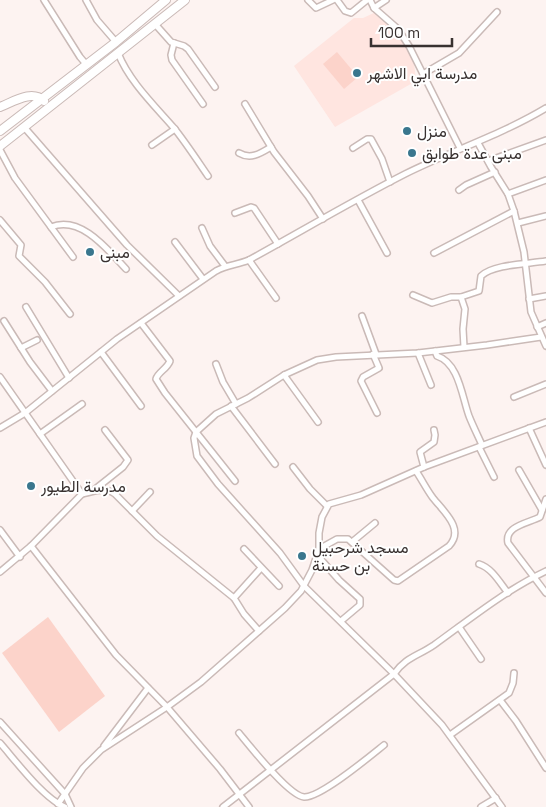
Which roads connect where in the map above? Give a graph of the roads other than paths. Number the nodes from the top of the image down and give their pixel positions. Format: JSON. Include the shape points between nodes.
{"nodes":[{"id":1,"x":44,"y":0,"type":"edge"},
{"id":2,"x":86,"y":0,"type":"edge"},
{"id":3,"x":166,"y":0,"type":"edge"},
{"id":4,"x":184,"y":0,"type":"edge"},
{"id":5,"x":308,"y":0,"type":"edge"},
{"id":6,"x":333,"y":0,"type":"edge"},
{"id":7,"x":337,"y":0,"type":"edge"},
{"id":8,"x":368,"y":0,"type":"edge"},
{"id":9,"x":386,"y":0,"type":"edge"},
{"id":10,"x":374,"y":8,"type":"junction"},
{"id":11,"x":497,"y":12,"type":"dead end"},
{"id":12,"x":155,"y":24,"type":"junction"},
{"id":13,"x":116,"y":42,"type":"junction"},
{"id":14,"x":174,"y":43,"type":"junction"},
{"id":15,"x":118,"y":53,"type":"junction"},
{"id":16,"x":86,"y":64,"type":"junction"},
{"id":17,"x":423,"y":74,"type":"junction"},
{"id":18,"x":215,"y":87,"type":"dead end"},
{"id":19,"x":42,"y":98,"type":"junction"},
{"id":20,"x":203,"y":104,"type":"dead end"},
{"id":21,"x":245,"y":104,"type":"dead end"},
{"id":22,"x":0,"y":107,"type":"edge"},
{"id":23,"x":49,"y":107,"type":"junction"},
{"id":24,"x":546,"y":108,"type":"edge"},
{"id":25,"x":24,"y":127,"type":"junction"},
{"id":26,"x":175,"y":129,"type":"junction"},
{"id":27,"x":0,"y":131,"type":"edge"},
{"id":28,"x":546,"y":140,"type":"edge"},
{"id":29,"x":478,"y":143,"type":"junction"},
{"id":30,"x":152,"y":145,"type":"dead end"},
{"id":31,"x":0,"y":146,"type":"edge"},
{"id":32,"x":271,"y":147,"type":"junction"},
{"id":33,"x":353,"y":148,"type":"dead end"},
{"id":34,"x":460,"y":148,"type":"junction"},
{"id":35,"x":0,"y":150,"type":"edge"},
{"id":36,"x":239,"y":153,"type":"dead end"},
{"id":37,"x":488,"y":161,"type":"junction"},
{"id":38,"x":495,"y":172,"type":"junction"},
{"id":39,"x":208,"y":176,"type":"dead end"},
{"id":40,"x":546,"y":180,"type":"edge"},
{"id":41,"x":390,"y":182,"type":"junction"},
{"id":42,"x":459,"y":190,"type":"dead end"},
{"id":43,"x":508,"y":194,"type":"junction"},
{"id":44,"x":358,"y":200,"type":"junction"},
{"id":45,"x":514,"y":211,"type":"junction"},
{"id":46,"x":235,"y":213,"type":"dead end"},
{"id":47,"x":546,"y":216,"type":"edge"},
{"id":48,"x":323,"y":219,"type":"junction"},
{"id":49,"x":0,"y":220,"type":"edge"},
{"id":50,"x":518,"y":223,"type":"junction"},
{"id":51,"x":51,"y":227,"type":"junction"},
{"id":52,"x":202,"y":228,"type":"dead end"},
{"id":53,"x":175,"y":242,"type":"dead end"},
{"id":54,"x":278,"y":244,"type":"junction"},
{"id":55,"x":387,"y":253,"type":"dead end"},
{"id":56,"x":434,"y":253,"type":"dead end"},
{"id":57,"x":73,"y":257,"type":"dead end"},
{"id":58,"x":248,"y":260,"type":"junction"},
{"id":59,"x":546,"y":261,"type":"edge"},
{"id":60,"x":526,"y":265,"type":"junction"},
{"id":61,"x":225,"y":266,"type":"junction"},
{"id":62,"x":126,"y":269,"type":"dead end"},
{"id":63,"x":204,"y":279,"type":"junction"},
{"id":64,"x":413,"y":295,"type":"dead end"},
{"id":65,"x":179,"y":296,"type":"junction"},
{"id":66,"x":546,"y":296,"type":"edge"},
{"id":67,"x":460,"y":297,"type":"junction"},
{"id":68,"x":276,"y":298,"type":"dead end"},
{"id":69,"x":529,"y":299,"type":"junction"},
{"id":70,"x":26,"y":307,"type":"dead end"},
{"id":71,"x":70,"y":314,"type":"dead end"},
{"id":72,"x":362,"y":316,"type":"dead end"},
{"id":73,"x":4,"y":321,"type":"dead end"},
{"id":74,"x":141,"y":323,"type":"junction"},
{"id":75,"x":546,"y":323,"type":"edge"},
{"id":76,"x":537,"y":327,"type":"junction"},
{"id":77,"x":541,"y":337,"type":"junction"},
{"id":78,"x":36,"y":340,"type":"dead end"},
{"id":79,"x":546,"y":346,"type":"edge"},
{"id":80,"x":464,"y":347,"type":"junction"},
{"id":81,"x":21,"y":348,"type":"junction"},
{"id":82,"x":435,"y":351,"type":"junction"},
{"id":83,"x":101,"y":352,"type":"junction"},
{"id":84,"x":418,"y":353,"type":"junction"},
{"id":85,"x":374,"y":354,"type":"junction"},
{"id":86,"x":216,"y":364,"type":"dead end"},
{"id":87,"x":284,"y":375,"type":"junction"},
{"id":88,"x":0,"y":377,"type":"edge"},
{"id":89,"x":69,"y":378,"type":"junction"},
{"id":90,"x":546,"y":384,"type":"edge"},
{"id":91,"x":431,"y":385,"type":"dead end"},
{"id":92,"x":52,"y":391,"type":"junction"},
{"id":93,"x":514,"y":397,"type":"dead end"},
{"id":94,"x":82,"y":404,"type":"dead end"},
{"id":95,"x":233,"y":405,"type":"junction"},
{"id":96,"x":141,"y":406,"type":"dead end"},
{"id":97,"x":25,"y":413,"type":"junction"},
{"id":98,"x":377,"y":413,"type":"dead end"},
{"id":99,"x":318,"y":422,"type":"dead end"},
{"id":100,"x":546,"y":422,"type":"edge"},
{"id":101,"x":0,"y":428,"type":"edge"},
{"id":102,"x":529,"y":428,"type":"junction"},
{"id":103,"x":105,"y":430,"type":"dead end"},
{"id":104,"x":434,"y":430,"type":"dead end"},
{"id":105,"x":196,"y":432,"type":"junction"},
{"id":106,"x":40,"y":434,"type":"junction"},
{"id":107,"x":481,"y":446,"type":"junction"},
{"id":108,"x":275,"y":464,"type":"dead end"},
{"id":109,"x":546,"y":465,"type":"edge"},
{"id":110,"x":292,"y":467,"type":"dead end"},
{"id":111,"x":424,"y":467,"type":"junction"},
{"id":112,"x":519,"y":470,"type":"dead end"},
{"id":113,"x":416,"y":471,"type":"junction"},
{"id":114,"x":494,"y":477,"type":"dead end"},
{"id":115,"x":235,"y":481,"type":"dead end"},
{"id":116,"x":92,"y":492,"type":"junction"},
{"id":117,"x":150,"y":492,"type":"dead end"},
{"id":118,"x":82,"y":494,"type":"junction"},
{"id":119,"x":546,"y":499,"type":"edge"},
{"id":120,"x":327,"y":506,"type":"junction"},
{"id":121,"x":542,"y":510,"type":"junction"},
{"id":122,"x":132,"y":511,"type":"junction"},
{"id":123,"x":375,"y":523,"type":"dead end"},
{"id":124,"x":0,"y":530,"type":"edge"},
{"id":125,"x":352,"y":542,"type":"junction"},
{"id":126,"x":31,"y":546,"type":"junction"},
{"id":127,"x":319,"y":548,"type":"junction"},
{"id":128,"x":244,"y":549,"type":"dead end"},
{"id":129,"x":317,"y":556,"type":"junction"},
{"id":130,"x":20,"y":557,"type":"junction"},
{"id":131,"x":479,"y":564,"type":"dead end"},
{"id":132,"x":261,"y":568,"type":"junction"},
{"id":133,"x":546,"y":570,"type":"edge"},
{"id":134,"x":0,"y":572,"type":"edge"},
{"id":135,"x":534,"y":577,"type":"junction"},
{"id":136,"x":279,"y":586,"type":"dead end"},
{"id":137,"x":304,"y":586,"type":"junction"},
{"id":138,"x":508,"y":593,"type":"junction"},
{"id":139,"x":546,"y":593,"type":"edge"},
{"id":140,"x":234,"y":598,"type":"junction"},
{"id":141,"x":341,"y":621,"type":"junction"},
{"id":142,"x":458,"y":627,"type":"junction"},
{"id":143,"x":258,"y":631,"type":"junction"},
{"id":144,"x":481,"y":659,"type":"dead end"},
{"id":145,"x":514,"y":673,"type":"dead end"},
{"id":146,"x":394,"y":674,"type":"junction"},
{"id":147,"x":148,"y":688,"type":"junction"},
{"id":148,"x":500,"y":700,"type":"junction"},
{"id":149,"x":167,"y":707,"type":"junction"},
{"id":150,"x":0,"y":722,"type":"edge"},
{"id":151,"x":239,"y":733,"type":"dead end"},
{"id":152,"x":450,"y":735,"type":"junction"},
{"id":153,"x":0,"y":743,"type":"edge"},
{"id":154,"x":384,"y":745,"type":"dead end"},
{"id":155,"x":101,"y":750,"type":"junction"},
{"id":156,"x":546,"y":768,"type":"edge"},
{"id":157,"x":270,"y":770,"type":"junction"},
{"id":158,"x":65,"y":794,"type":"junction"},
{"id":159,"x":240,"y":794,"type":"junction"},
{"id":160,"x":496,"y":798,"type":"junction"},
{"id":161,"x":58,"y":804,"type":"junction"},
{"id":162,"x":64,"y":807,"type":"edge"},
{"id":163,"x":71,"y":807,"type":"edge"},
{"id":164,"x":223,"y":807,"type":"edge"},
{"id":165,"x":249,"y":807,"type":"edge"},
{"id":166,"x":481,"y":807,"type":"edge"},
{"id":167,"x":502,"y":807,"type":"edge"}],
"edges":[{"from":1,"to":16,"type":"street"},
{"from":2,"to":13,"type":"street"},
{"from":3,"to":13,"type":"main road"},
{"from":4,"to":12,"type":"main road"},
{"from":5,"to":6,"type":"street","via":[[316,8]]},
{"from":7,"to":8,"type":"street","via":[[345,11],[351,12]]},
{"from":8,"to":10,"type":"street"},
{"from":9,"to":10,"type":"street"},
{"from":10,"to":17,"type":"street","via":[[398,29]]},
{"from":11,"to":17,"type":"street","via":[[459,53]]},
{"from":12,"to":14,"type":"street"},
{"from":12,"to":15,"type":"main road"},
{"from":13,"to":16,"type":"main road"},
{"from":14,"to":18,"type":"street","via":[[188,49]]},
{"from":14,"to":20,"type":"street","via":[[172,60]]},
{"from":15,"to":23,"type":"main road"},
{"from":15,"to":26,"type":"street","via":[[130,74]]},
{"from":16,"to":19,"type":"main road"},
{"from":17,"to":34,"type":"street"},
{"from":19,"to":22,"type":"main road","via":[[28,96]]},
{"from":19,"to":23,"type":"main road"},
{"from":19,"to":27,"type":"main road"},
{"from":21,"to":32,"type":"street"},
{"from":23,"to":25,"type":"main road"},
{"from":24,"to":29,"type":"street"},
{"from":25,"to":31,"type":"main road"},
{"from":25,"to":65,"type":"street","via":[[127,244]]},
{"from":26,"to":30,"type":"street"},
{"from":26,"to":39,"type":"street"},
{"from":28,"to":37,"type":"street"},
{"from":29,"to":34,"type":"street"},
{"from":29,"to":37,"type":"street"},
{"from":32,"to":36,"type":"street","via":[[252,156]]},
{"from":32,"to":48,"type":"street"},
{"from":33,"to":41,"type":"street","via":[[372,139]]},
{"from":34,"to":41,"type":"street"},
{"from":35,"to":51,"type":"street","via":[[14,178]]},
{"from":37,"to":38,"type":"street"},
{"from":38,"to":42,"type":"street"},
{"from":38,"to":43,"type":"street"},
{"from":40,"to":43,"type":"street"},
{"from":41,"to":44,"type":"street"},
{"from":43,"to":45,"type":"street"},
{"from":44,"to":48,"type":"street"},
{"from":44,"to":55,"type":"street"},
{"from":45,"to":50,"type":"street"},
{"from":45,"to":56,"type":"street"},
{"from":46,"to":54,"type":"street","via":[[254,208]]},
{"from":47,"to":50,"type":"street"},
{"from":48,"to":54,"type":"street"},
{"from":49,"to":71,"type":"street","via":[[20,245],[19,256]]},
{"from":50,"to":60,"type":"street"},
{"from":51,"to":57,"type":"street"},
{"from":51,"to":62,"type":"street","via":[[66,223],[80,229],[100,242]]},
{"from":52,"to":61,"type":"street"},
{"from":53,"to":63,"type":"street"},
{"from":54,"to":58,"type":"street"},
{"from":58,"to":61,"type":"street"},
{"from":58,"to":68,"type":"street"},
{"from":59,"to":60,"type":"street"},
{"from":60,"to":67,"type":"street","via":[[488,271],[481,276],[479,291]]},
{"from":60,"to":69,"type":"street"},
{"from":61,"to":63,"type":"street"},
{"from":63,"to":65,"type":"street"},
{"from":64,"to":67,"type":"street","via":[[432,303]]},
{"from":65,"to":74,"type":"street"},
{"from":66,"to":69,"type":"street"},
{"from":67,"to":80,"type":"street","via":[[465,309]]},
{"from":69,"to":76,"type":"street"},
{"from":70,"to":89,"type":"street"},
{"from":72,"to":85,"type":"street"},
{"from":73,"to":81,"type":"street"},
{"from":74,"to":83,"type":"street"},
{"from":74,"to":105,"type":"street","via":[[170,361],[156,379]]},
{"from":75,"to":76,"type":"street"},
{"from":76,"to":77,"type":"street"},
{"from":77,"to":79,"type":"street"},
{"from":77,"to":80,"type":"street"},
{"from":78,"to":81,"type":"street"},
{"from":80,"to":82,"type":"street"},
{"from":81,"to":92,"type":"street"},
{"from":82,"to":84,"type":"street"},
{"from":82,"to":107,"type":"street","via":[[437,356],[446,360],[456,376]]},
{"from":83,"to":89,"type":"street"},
{"from":83,"to":96,"type":"street"},
{"from":84,"to":85,"type":"street"},
{"from":84,"to":91,"type":"street"},
{"from":85,"to":87,"type":"street","via":[[317,360]]},
{"from":85,"to":98,"type":"street","via":[[379,368],[361,381]]},
{"from":86,"to":95,"type":"street"},
{"from":87,"to":95,"type":"street"},
{"from":87,"to":99,"type":"street"},
{"from":88,"to":97,"type":"street"},
{"from":89,"to":92,"type":"street"},
{"from":90,"to":93,"type":"street"},
{"from":92,"to":97,"type":"street"},
{"from":94,"to":106,"type":"street"},
{"from":95,"to":105,"type":"street","via":[[216,414]]},
{"from":95,"to":108,"type":"street"},
{"from":97,"to":101,"type":"street"},
{"from":97,"to":106,"type":"street"},
{"from":100,"to":102,"type":"street"},
{"from":102,"to":107,"type":"street"},
{"from":102,"to":109,"type":"street"},
{"from":103,"to":116,"type":"street","via":[[128,460],[124,467]]},
{"from":104,"to":111,"type":"street","via":[[434,442],[420,452]]},
{"from":105,"to":115,"type":"street"},
{"from":105,"to":137,"type":"street","via":[[194,446],[197,456]]},
{"from":106,"to":118,"type":"street"},
{"from":107,"to":111,"type":"street"},
{"from":107,"to":114,"type":"street"},
{"from":110,"to":120,"type":"street"},
{"from":111,"to":113,"type":"street"},
{"from":112,"to":121,"type":"street"},
{"from":113,"to":120,"type":"street","via":[[361,496]]},
{"from":113,"to":125,"type":"street","via":[[451,520],[454,541],[398,581]]},
{"from":116,"to":118,"type":"street"},
{"from":116,"to":122,"type":"street","via":[[110,490]]},
{"from":117,"to":122,"type":"street"},
{"from":118,"to":126,"type":"street"},
{"from":119,"to":121,"type":"street"},
{"from":120,"to":127,"type":"street","via":[[322,517]]},
{"from":121,"to":135,"type":"street","via":[[538,518],[510,531],[507,538]]},
{"from":122,"to":140,"type":"street","via":[[157,536]]},
{"from":123,"to":125,"type":"street"},
{"from":124,"to":130,"type":"street"},
{"from":125,"to":127,"type":"street","via":[[343,538]]},
{"from":126,"to":130,"type":"street"},
{"from":126,"to":147,"type":"street","via":[[116,655]]},
{"from":127,"to":129,"type":"street"},
{"from":128,"to":132,"type":"street"},
{"from":129,"to":137,"type":"street"},
{"from":129,"to":141,"type":"street","via":[[360,599],[360,605]]},
{"from":130,"to":134,"type":"street"},
{"from":131,"to":138,"type":"street","via":[[489,570]]},
{"from":132,"to":136,"type":"street"},
{"from":132,"to":140,"type":"street"},
{"from":133,"to":135,"type":"street"},
{"from":135,"to":138,"type":"street"},
{"from":135,"to":139,"type":"street"},
{"from":137,"to":141,"type":"street"},
{"from":137,"to":143,"type":"street"},
{"from":138,"to":142,"type":"street"},
{"from":140,"to":143,"type":"street"},
{"from":141,"to":146,"type":"street"},
{"from":142,"to":144,"type":"street"},
{"from":142,"to":146,"type":"street","via":[[402,663]]},
{"from":143,"to":149,"type":"street"},
{"from":145,"to":148,"type":"street","via":[[511,688]]},
{"from":146,"to":152,"type":"street"},
{"from":146,"to":157,"type":"street"},
{"from":147,"to":149,"type":"street"},
{"from":147,"to":155,"type":"street"},
{"from":148,"to":152,"type":"street"},
{"from":148,"to":156,"type":"street"},
{"from":149,"to":155,"type":"street"},
{"from":149,"to":159,"type":"street"},
{"from":150,"to":158,"type":"street"},
{"from":151,"to":157,"type":"street"},
{"from":152,"to":160,"type":"street"},
{"from":153,"to":161,"type":"street"},
{"from":154,"to":157,"type":"street","via":[[321,792],[305,798],[298,796]]},
{"from":155,"to":158,"type":"street","via":[[83,768]]},
{"from":157,"to":159,"type":"street"},
{"from":158,"to":161,"type":"street"},
{"from":158,"to":163,"type":"street"},
{"from":159,"to":164,"type":"street"},
{"from":159,"to":165,"type":"street"},
{"from":160,"to":166,"type":"street"},
{"from":160,"to":167,"type":"street"},
{"from":161,"to":162,"type":"street"}]}
